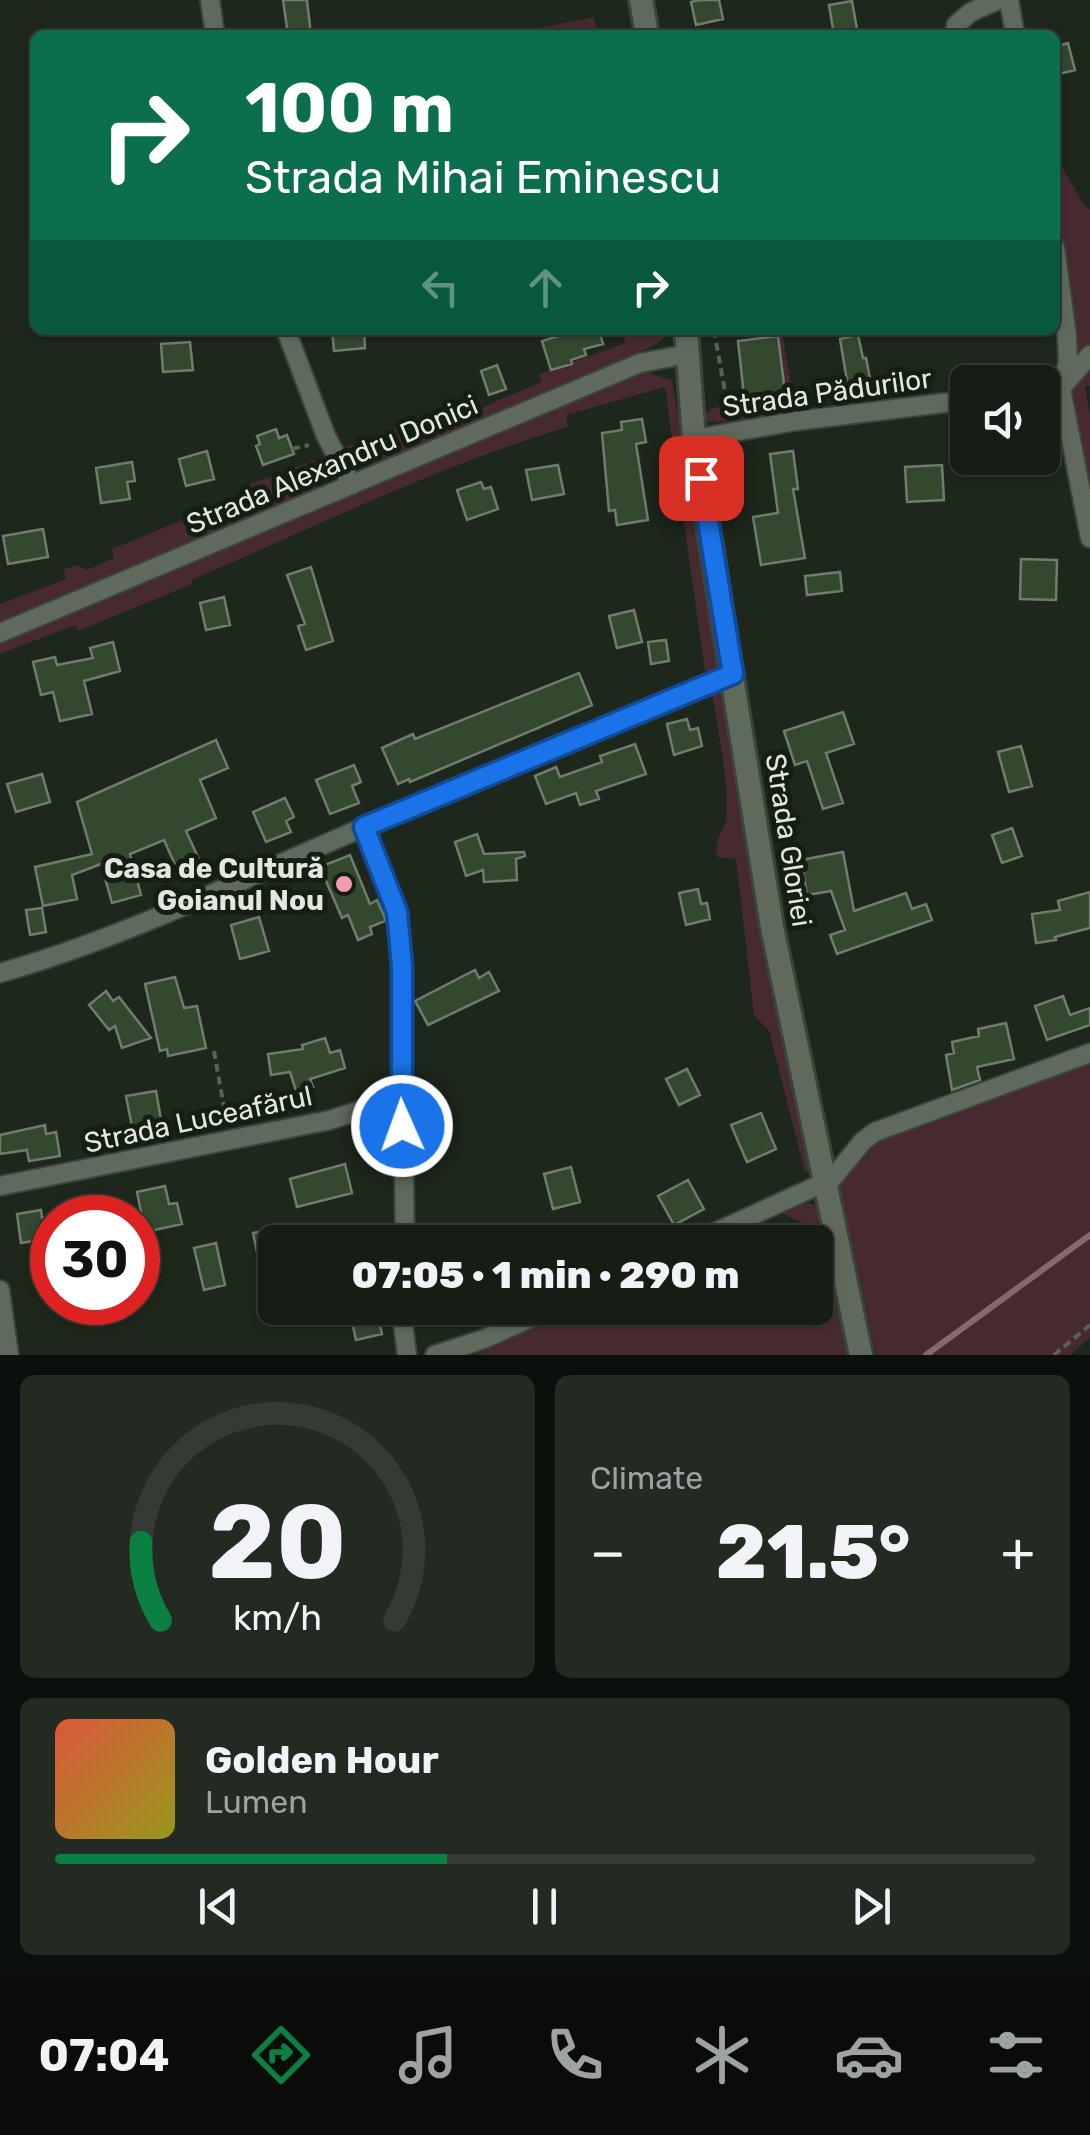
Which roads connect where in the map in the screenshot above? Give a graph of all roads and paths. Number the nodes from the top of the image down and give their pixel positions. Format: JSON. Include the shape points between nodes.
{"nodes":[{"id":1,"x":210,"y":0,"type":"edge"},
{"id":2,"x":642,"y":0,"type":"edge"},
{"id":3,"x":998,"y":0,"type":"edge"},
{"id":4,"x":1009,"y":0,"type":"edge"},
{"id":5,"x":214,"y":30,"type":"edge"},
{"id":6,"x":646,"y":30,"type":"edge"},
{"id":7,"x":956,"y":30,"type":"edge"},
{"id":8,"x":1014,"y":30,"type":"edge"},
{"id":9,"x":1060,"y":284,"type":"edge"},
{"id":10,"x":288,"y":335,"type":"edge"},
{"id":11,"x":686,"y":335,"type":"edge"},
{"id":12,"x":715,"y":335,"type":"edge"},
{"id":13,"x":688,"y":354,"type":"junction"},
{"id":14,"x":1090,"y":355,"type":"edge"},
{"id":15,"x":1060,"y":376,"type":"edge"},
{"id":16,"x":1060,"y":383,"type":"edge"},
{"id":17,"x":950,"y":402,"type":"edge"},
{"id":18,"x":728,"y":403,"type":"dead end"},
{"id":19,"x":1060,"y":421,"type":"edge"},
{"id":20,"x":694,"y":439,"type":"junction"},
{"id":21,"x":352,"y":485,"type":"junction"},
{"id":22,"x":1090,"y":538,"type":"edge"},
{"id":23,"x":0,"y":633,"type":"edge"},
{"id":24,"x":733,"y":674,"type":"junction"},
{"id":25,"x":364,"y":827,"type":"junction"},
{"id":26,"x":0,"y":973,"type":"edge"},
{"id":27,"x":214,"y":1052,"type":"dead end"},
{"id":28,"x":1090,"y":1053,"type":"edge"},
{"id":29,"x":401,"y":1089,"type":"junction"},
{"id":30,"x":229,"y":1139,"type":"junction"},
{"id":31,"x":823,"y":1183,"type":"junction"},
{"id":32,"x":0,"y":1186,"type":"edge"},
{"id":33,"x":404,"y":1225,"type":"edge"},
{"id":34,"x":731,"y":1225,"type":"edge"},
{"id":35,"x":0,"y":1290,"type":"edge"},
{"id":36,"x":403,"y":1325,"type":"edge"},
{"id":37,"x":515,"y":1325,"type":"edge"},
{"id":38,"x":1090,"y":1325,"type":"edge"},
{"id":39,"x":9,"y":1355,"type":"edge"},
{"id":40,"x":407,"y":1355,"type":"edge"},
{"id":41,"x":435,"y":1355,"type":"edge"},
{"id":42,"x":861,"y":1355,"type":"edge"},
{"id":43,"x":1054,"y":1355,"type":"edge"}],
"edges":[{"from":1,"to":5,"type":"street"},
{"from":2,"to":6,"type":"street"},
{"from":3,"to":7,"type":"street","via":[[971,12]]},
{"from":4,"to":8,"type":"street"},
{"from":9,"to":15,"type":"street","via":[[1068,363]]},
{"from":10,"to":21,"type":"street"},
{"from":11,"to":13,"type":"street","name":"Strada Gloriei"},
{"from":12,"to":18,"type":"path"},
{"from":13,"to":20,"type":"street","name":"Strada Gloriei"},
{"from":13,"to":21,"type":"street","name":"Strada Alexandru Donici","via":[[640,363]]},
{"from":14,"to":16,"type":"street"},
{"from":17,"to":20,"type":"street","name":"Strada Pădurilor"},
{"from":19,"to":22,"type":"street"},
{"from":20,"to":24,"type":"street","name":"Strada Gloriei"},
{"from":21,"to":23,"type":"street","name":"Strada Alexandru Donici"},
{"from":24,"to":25,"type":"street"},
{"from":24,"to":31,"type":"street","name":"Strada Gloriei","via":[[772,927]]},
{"from":25,"to":26,"type":"street","via":[[172,910]]},
{"from":25,"to":29,"type":"street","via":[[397,912]]},
{"from":27,"to":30,"type":"path"},
{"from":28,"to":31,"type":"street","via":[[875,1132]]},
{"from":29,"to":30,"type":"street","name":"Strada Luceafărul","via":[[330,1120]]},
{"from":29,"to":33,"type":"street"},
{"from":30,"to":32,"type":"street","name":"Strada Luceafărul"},
{"from":31,"to":34,"type":"street"},
{"from":31,"to":42,"type":"street","name":"Strada Gloriei"},
{"from":35,"to":39,"type":"street"},
{"from":36,"to":40,"type":"street"},
{"from":37,"to":41,"type":"street"},
{"from":38,"to":43,"type":"path"}]}
